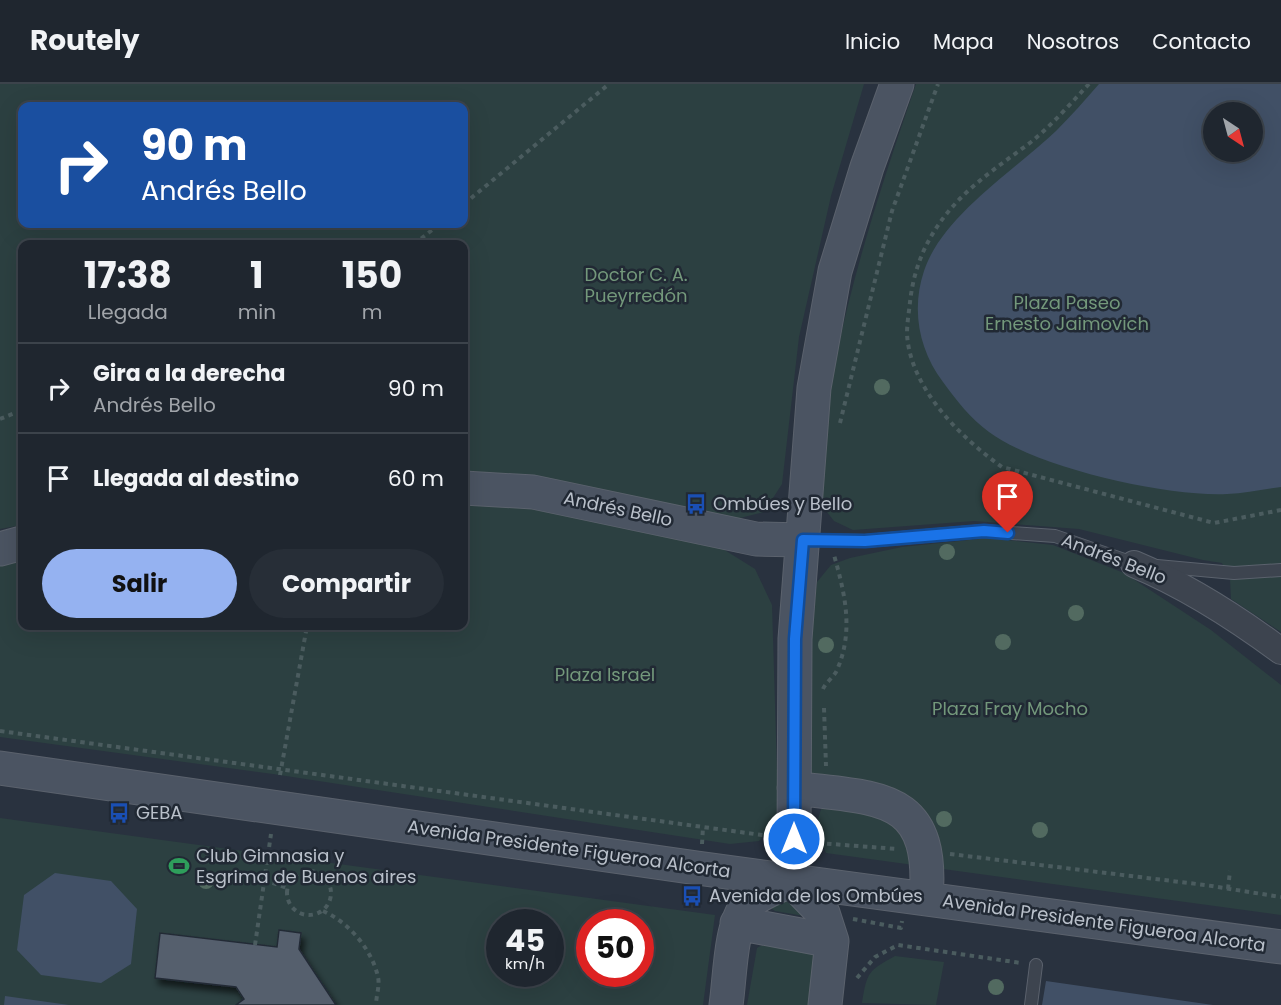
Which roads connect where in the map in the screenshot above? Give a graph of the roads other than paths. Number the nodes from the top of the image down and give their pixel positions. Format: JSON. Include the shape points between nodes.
{"nodes":[{"id":1,"x":897,"y":84,"type":"edge"},
{"id":2,"x":468,"y":488,"type":"edge"},
{"id":3,"x":816,"y":541,"type":"junction"},
{"id":4,"x":18,"y":544,"type":"edge"},
{"id":5,"x":0,"y":549,"type":"edge"},
{"id":6,"x":1134,"y":564,"type":"junction"},
{"id":7,"x":1281,"y":570,"type":"edge"},
{"id":8,"x":1281,"y":651,"type":"edge"},
{"id":9,"x":0,"y":768,"type":"edge"},
{"id":10,"x":805,"y":789,"type":"junction"},
{"id":11,"x":791,"y":880,"type":"junction"},
{"id":12,"x":926,"y":899,"type":"junction"},
{"id":13,"x":737,"y":923,"type":"junction"},
{"id":14,"x":827,"y":927,"type":"junction"},
{"id":15,"x":1281,"y":947,"type":"edge"},
{"id":16,"x":1036,"y":965,"type":"road end"},
{"id":17,"x":726,"y":1005,"type":"edge"},
{"id":18,"x":825,"y":1005,"type":"edge"},
{"id":19,"x":1031,"y":1005,"type":"edge"}],
"edges":[{"from":1,"to":3,"type":"main road","via":[[835,271],[814,388]]},
{"from":2,"to":3,"type":"main road","name":"Andrés Bello","via":[[533,492],[756,539]]},
{"from":3,"to":6,"type":"lane","name":"Andrés Bello","via":[[996,532],[1055,536]]},
{"from":3,"to":10,"type":"main road","via":[[795,639]]},
{"from":4,"to":5,"type":"main road"},
{"from":6,"to":7,"type":"lane","via":[[1234,573]]},
{"from":6,"to":8,"type":"street","name":"Andrés Bello","via":[[1178,584]]},
{"from":9,"to":11,"type":"main road","name":"Avenida Presidente Figueroa Alcorta","via":[[278,791]]},
{"from":10,"to":11,"type":"main road","via":[[794,839]]},
{"from":10,"to":12,"type":"main road","via":[[871,798],[888,804],[914,823],[921,833],[929,867]]},
{"from":11,"to":12,"type":"main road","name":"Avenida Presidente Figueroa Alcorta"},
{"from":11,"to":13,"type":"main road","via":[[751,901]]},
{"from":11,"to":14,"type":"main road"},
{"from":12,"to":15,"type":"main road","name":"Avenida Presidente Figueroa Alcorta"},
{"from":13,"to":14,"type":"main road"},
{"from":13,"to":17,"type":"main road"},
{"from":14,"to":18,"type":"main road"},
{"from":16,"to":19,"type":"lane"}]}
